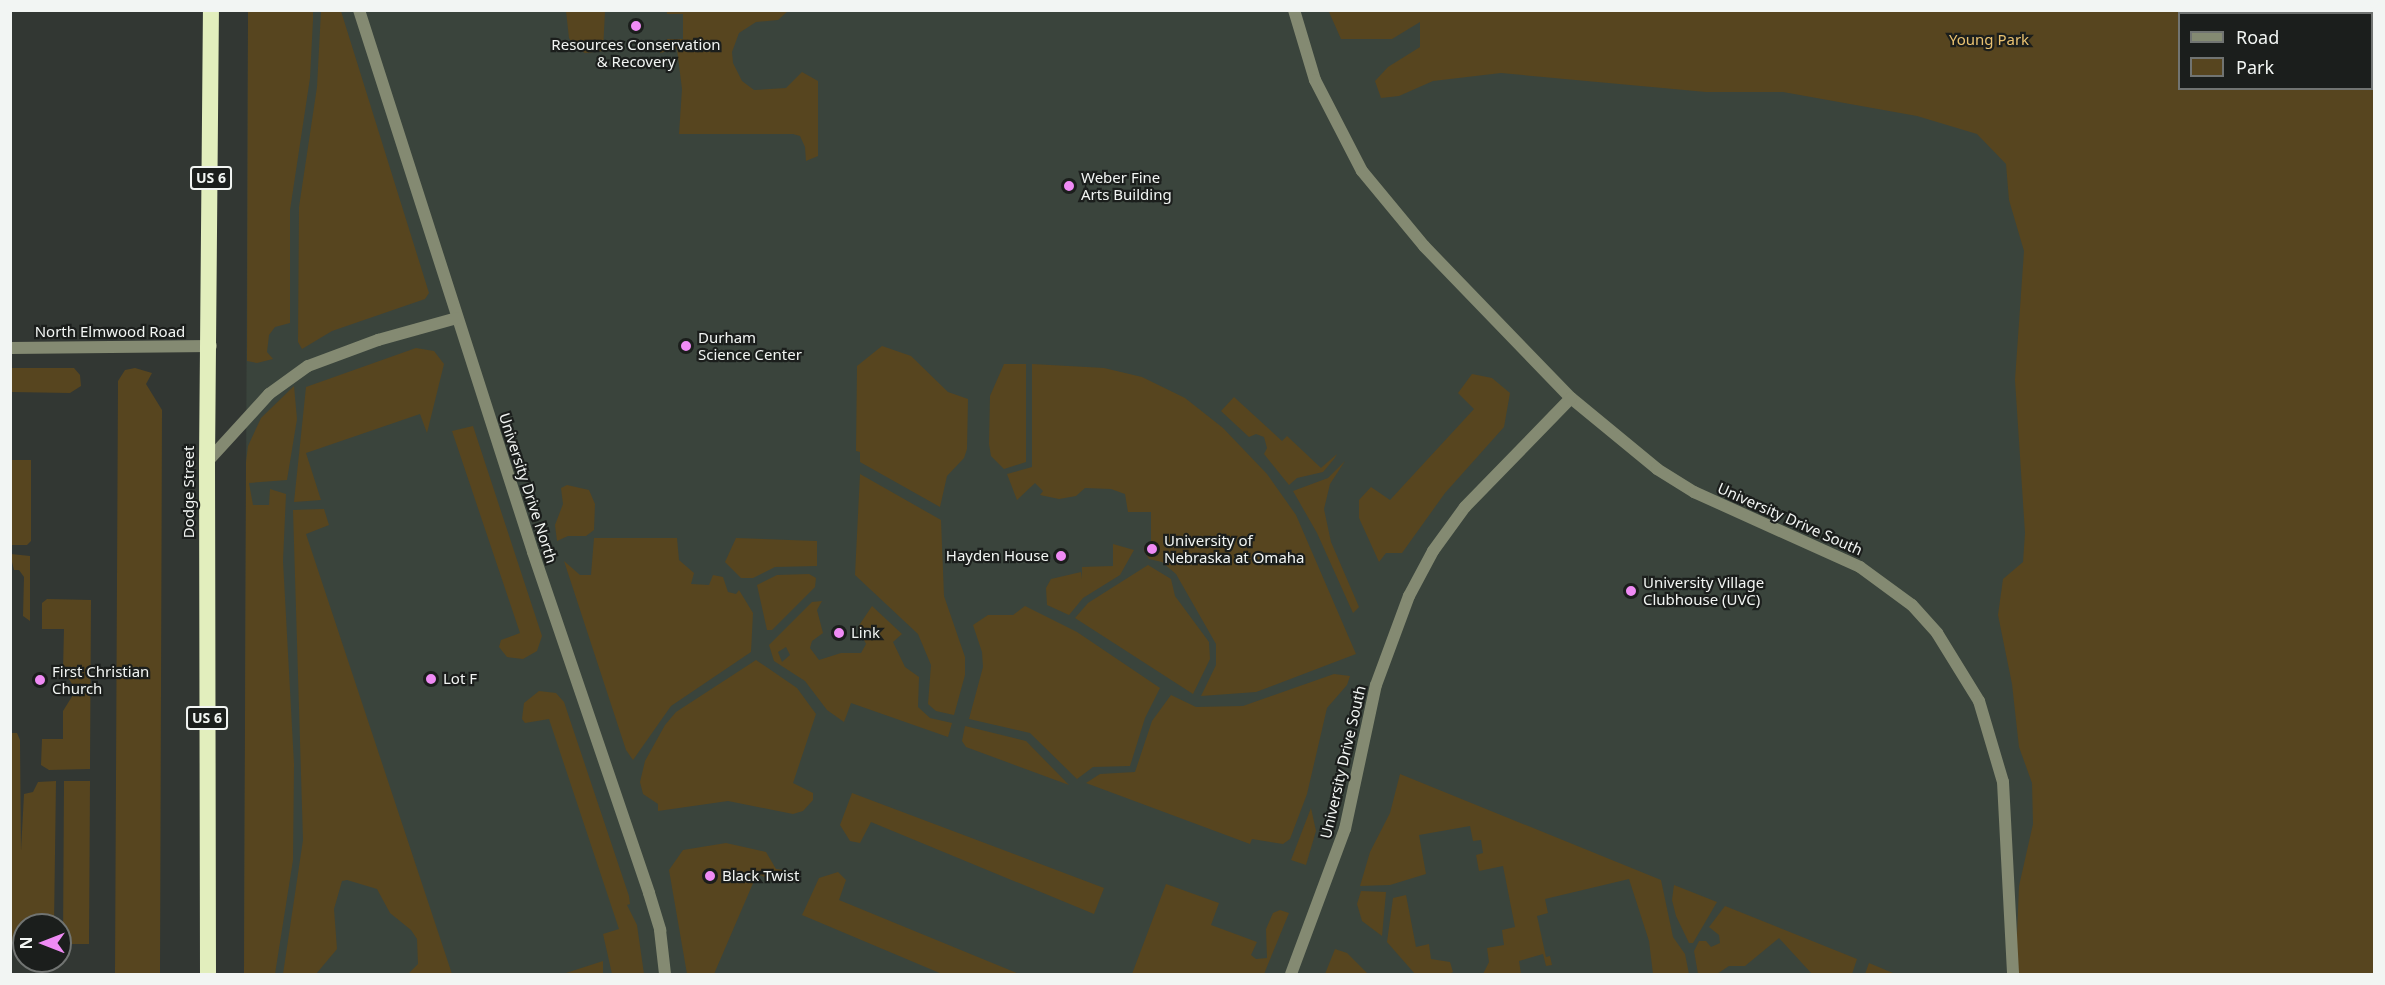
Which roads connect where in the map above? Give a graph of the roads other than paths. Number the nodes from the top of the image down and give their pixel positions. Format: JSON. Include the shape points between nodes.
{"nodes":[{"id":1,"x":211,"y":10,"type":"edge"},
{"id":2,"x":359,"y":10,"type":"edge"},
{"id":3,"x":1294,"y":10,"type":"edge"},
{"id":4,"x":458,"y":318,"type":"junction"},
{"id":5,"x":211,"y":346,"type":"junction"},
{"id":6,"x":10,"y":348,"type":"edge"},
{"id":7,"x":1571,"y":398,"type":"junction"},
{"id":8,"x":207,"y":462,"type":"junction"},
{"id":9,"x":208,"y":975,"type":"edge"},
{"id":10,"x":665,"y":975,"type":"edge"},
{"id":11,"x":1291,"y":975,"type":"edge"},
{"id":12,"x":2013,"y":975,"type":"edge"}],
"edges":[{"from":1,"to":5,"type":"highway","name":"Dodge Street","number":"US 6"},
{"from":2,"to":4,"type":"street","name":"University Drive North"},
{"from":3,"to":7,"type":"street","name":"University Drive South","via":[[1315,80],[1362,171],[1424,246]]},
{"from":4,"to":8,"type":"street","via":[[378,340],[308,366],[269,394]]},
{"from":4,"to":10,"type":"street","name":"University Drive North","via":[[649,893],[660,930]]},
{"from":5,"to":6,"type":"street","name":"North Elmwood Road"},
{"from":5,"to":8,"type":"highway","name":"Dodge Street","number":"US 6"},
{"from":7,"to":11,"type":"street","name":"University Drive South","via":[[1465,507],[1433,551],[1409,596],[1376,685],[1345,829]]},
{"from":7,"to":12,"type":"street","name":"University Drive South","via":[[1657,469],[1694,492],[1868,571],[1912,605],[1937,633],[1979,701],[2003,782]]},
{"from":8,"to":9,"type":"highway","name":"Dodge Street","number":"US 6"}]}
